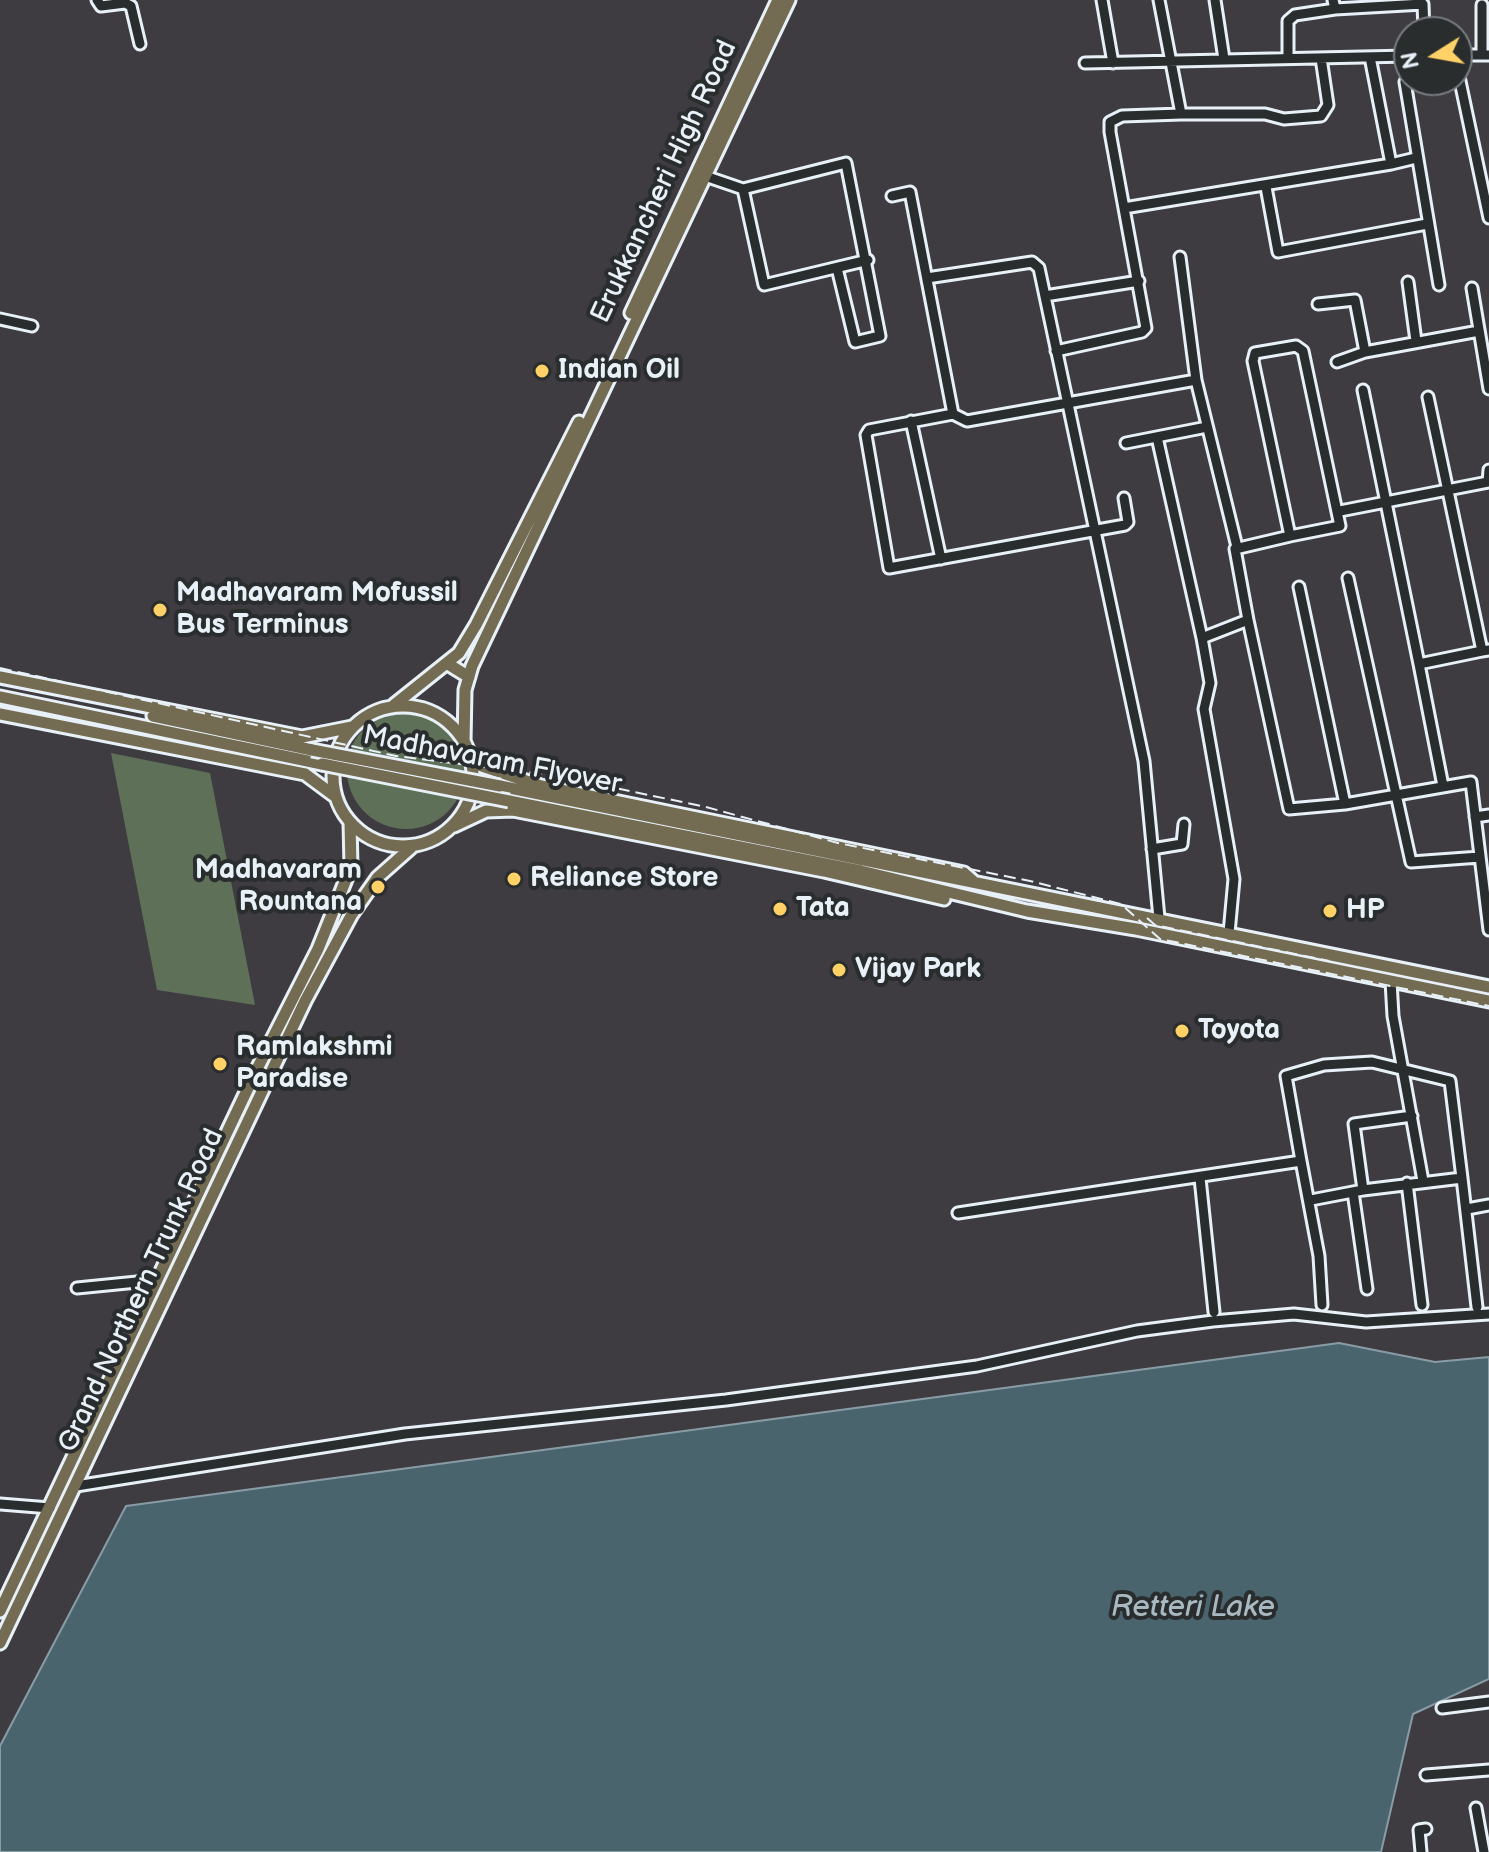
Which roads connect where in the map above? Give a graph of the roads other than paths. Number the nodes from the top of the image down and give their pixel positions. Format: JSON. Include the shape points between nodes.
{"nodes":[{"id":1,"x":97,"y":0,"type":"edge"},
{"id":2,"x":778,"y":0,"type":"edge"},
{"id":3,"x":789,"y":0,"type":"edge"},
{"id":4,"x":1102,"y":0,"type":"edge"},
{"id":5,"x":1159,"y":0,"type":"edge"},
{"id":6,"x":1215,"y":0,"type":"edge"},
{"id":7,"x":1334,"y":4,"type":"edge"},
{"id":8,"x":1482,"y":5,"type":"dead end"},
{"id":9,"x":1423,"y":16,"type":"edge"},
{"id":10,"x":140,"y":44,"type":"dead end"},
{"id":11,"x":1486,"y":55,"type":"edge"},
{"id":12,"x":1393,"y":56,"type":"edge"},
{"id":13,"x":1370,"y":57,"type":"junction"},
{"id":14,"x":1288,"y":58,"type":"junction"},
{"id":15,"x":1321,"y":58,"type":"junction"},
{"id":16,"x":1224,"y":59,"type":"junction"},
{"id":17,"x":1172,"y":62,"type":"junction"},
{"id":18,"x":1085,"y":63,"type":"dead end"},
{"id":19,"x":1113,"y":63,"type":"junction"},
{"id":20,"x":1407,"y":96,"type":"edge"},
{"id":21,"x":1463,"y":96,"type":"edge"},
{"id":22,"x":1181,"y":114,"type":"junction"},
{"id":23,"x":1416,"y":158,"type":"junction"},
{"id":24,"x":1391,"y":164,"type":"junction"},
{"id":25,"x":705,"y":176,"type":"junction"},
{"id":26,"x":1266,"y":187,"type":"junction"},
{"id":27,"x":743,"y":189,"type":"junction"},
{"id":28,"x":892,"y":196,"type":"dead end"},
{"id":29,"x":1124,"y":208,"type":"junction"},
{"id":30,"x":1489,"y":218,"type":"edge"},
{"id":31,"x":1427,"y":224,"type":"junction"},
{"id":32,"x":1180,"y":257,"type":"dead end"},
{"id":33,"x":868,"y":260,"type":"junction"},
{"id":34,"x":837,"y":268,"type":"junction"},
{"id":35,"x":927,"y":278,"type":"junction"},
{"id":36,"x":1139,"y":281,"type":"junction"},
{"id":37,"x":1408,"y":282,"type":"dead end"},
{"id":38,"x":1439,"y":285,"type":"dead end"},
{"id":39,"x":1472,"y":288,"type":"dead end"},
{"id":40,"x":1045,"y":296,"type":"junction"},
{"id":41,"x":1318,"y":304,"type":"dead end"},
{"id":42,"x":0,"y":319,"type":"edge"},
{"id":43,"x":32,"y":326,"type":"dead end"},
{"id":44,"x":1479,"y":331,"type":"junction"},
{"id":45,"x":1416,"y":341,"type":"junction"},
{"id":46,"x":1056,"y":351,"type":"junction"},
{"id":47,"x":1365,"y":352,"type":"junction"},
{"id":48,"x":1337,"y":362,"type":"dead end"},
{"id":49,"x":1196,"y":380,"type":"junction"},
{"id":50,"x":1489,"y":389,"type":"edge"},
{"id":51,"x":1363,"y":390,"type":"dead end"},
{"id":52,"x":1428,"y":397,"type":"dead end"},
{"id":53,"x":1071,"y":404,"type":"junction"},
{"id":54,"x":953,"y":414,"type":"junction"},
{"id":55,"x":911,"y":421,"type":"junction"},
{"id":56,"x":1207,"y":427,"type":"junction"},
{"id":57,"x":1157,"y":437,"type":"junction"},
{"id":58,"x":1126,"y":443,"type":"dead end"},
{"id":59,"x":1489,"y":470,"type":"edge"},
{"id":60,"x":1488,"y":483,"type":"edge"},
{"id":61,"x":1447,"y":488,"type":"junction"},
{"id":62,"x":1124,"y":498,"type":"dead end"},
{"id":63,"x":1386,"y":500,"type":"junction"},
{"id":64,"x":1340,"y":511,"type":"junction"},
{"id":65,"x":1096,"y":532,"type":"junction"},
{"id":66,"x":1290,"y":536,"type":"junction"},
{"id":67,"x":1237,"y":547,"type":"junction"},
{"id":68,"x":941,"y":559,"type":"junction"},
{"id":69,"x":1348,"y":578,"type":"dead end"},
{"id":70,"x":1299,"y":587,"type":"dead end"},
{"id":71,"x":1248,"y":620,"type":"junction"},
{"id":72,"x":1202,"y":638,"type":"junction"},
{"id":73,"x":1485,"y":650,"type":"edge"},
{"id":74,"x":448,"y":664,"type":"junction"},
{"id":75,"x":1419,"y":664,"type":"junction"},
{"id":76,"x":0,"y":677,"type":"edge"},
{"id":77,"x":469,"y":677,"type":"junction"},
{"id":78,"x":0,"y":684,"type":"edge"},
{"id":79,"x":0,"y":697,"type":"edge"},
{"id":80,"x":394,"y":705,"type":"junction"},
{"id":81,"x":0,"y":714,"type":"edge"},
{"id":82,"x":352,"y":727,"type":"junction"},
{"id":83,"x":464,"y":742,"type":"junction"},
{"id":84,"x":473,"y":763,"type":"junction"},
{"id":85,"x":1443,"y":786,"type":"junction"},
{"id":86,"x":1396,"y":795,"type":"junction"},
{"id":87,"x":336,"y":798,"type":"junction"},
{"id":88,"x":1345,"y":804,"type":"junction"},
{"id":89,"x":1489,"y":815,"type":"edge"},
{"id":90,"x":1475,"y":817,"type":"junction"},
{"id":91,"x":350,"y":822,"type":"junction"},
{"id":92,"x":1184,"y":824,"type":"dead end"},
{"id":93,"x":454,"y":826,"type":"junction"},
{"id":94,"x":413,"y":846,"type":"junction"},
{"id":95,"x":1152,"y":849,"type":"junction"},
{"id":96,"x":1480,"y":857,"type":"junction"},
{"id":97,"x":974,"y":883,"type":"junction"},
{"id":98,"x":962,"y":896,"type":"junction"},
{"id":99,"x":1159,"y":918,"type":"junction"},
{"id":100,"x":1489,"y":930,"type":"edge"},
{"id":101,"x":1229,"y":933,"type":"junction"},
{"id":102,"x":1391,"y":981,"type":"junction"},
{"id":103,"x":1489,"y":987,"type":"edge"},
{"id":104,"x":1489,"y":1001,"type":"edge"},
{"id":105,"x":1405,"y":1069,"type":"junction"},
{"id":106,"x":1412,"y":1116,"type":"junction"},
{"id":107,"x":1301,"y":1161,"type":"junction"},
{"id":108,"x":1200,"y":1178,"type":"junction"},
{"id":109,"x":1462,"y":1178,"type":"junction"},
{"id":110,"x":1423,"y":1181,"type":"junction"},
{"id":111,"x":1407,"y":1183,"type":"junction"},
{"id":112,"x":1358,"y":1191,"type":"junction"},
{"id":113,"x":1311,"y":1200,"type":"junction"},
{"id":114,"x":1489,"y":1205,"type":"edge"},
{"id":115,"x":1467,"y":1209,"type":"junction"},
{"id":116,"x":958,"y":1213,"type":"dead end"},
{"id":117,"x":157,"y":1280,"type":"junction"},
{"id":118,"x":77,"y":1288,"type":"dead end"},
{"id":119,"x":1367,"y":1289,"type":"dead end"},
{"id":120,"x":1322,"y":1305,"type":"dead end"},
{"id":121,"x":1422,"y":1305,"type":"dead end"},
{"id":122,"x":1477,"y":1307,"type":"dead end"},
{"id":123,"x":1214,"y":1312,"type":"dead end"},
{"id":124,"x":1489,"y":1314,"type":"edge"},
{"id":125,"x":76,"y":1486,"type":"junction"},
{"id":126,"x":0,"y":1504,"type":"edge"},
{"id":127,"x":50,"y":1508,"type":"junction"},
{"id":128,"x":0,"y":1611,"type":"edge"},
{"id":129,"x":0,"y":1643,"type":"edge"},
{"id":130,"x":1489,"y":1702,"type":"edge"},
{"id":131,"x":1442,"y":1708,"type":"dead end"},
{"id":132,"x":1489,"y":1770,"type":"edge"},
{"id":133,"x":1426,"y":1775,"type":"dead end"},
{"id":134,"x":1476,"y":1808,"type":"dead end"},
{"id":135,"x":1426,"y":1829,"type":"dead end"},
{"id":136,"x":1421,"y":1852,"type":"edge"},
{"id":137,"x":1484,"y":1852,"type":"edge"}],
"edges":[{"from":1,"to":10,"type":"street","via":[[101,6],[131,6]]},
{"from":2,"to":74,"type":"main road","name":"Erukkancheri High Road","via":[[583,414],[476,625]]},
{"from":3,"to":25,"type":"main road"},
{"from":4,"to":19,"type":"street"},
{"from":5,"to":17,"type":"street"},
{"from":6,"to":16,"type":"street"},
{"from":7,"to":9,"type":"street","via":[[1423,4]]},
{"from":7,"to":14,"type":"street","via":[[1288,21]]},
{"from":8,"to":11,"type":"street"},
{"from":12,"to":13,"type":"street"},
{"from":13,"to":15,"type":"street"},
{"from":13,"to":24,"type":"street"},
{"from":14,"to":15,"type":"street"},
{"from":14,"to":16,"type":"street"},
{"from":15,"to":22,"type":"street","via":[[1328,105],[1321,116]]},
{"from":16,"to":17,"type":"street"},
{"from":17,"to":19,"type":"street"},
{"from":17,"to":22,"type":"street"},
{"from":18,"to":19,"type":"street"},
{"from":20,"to":23,"type":"street"},
{"from":21,"to":30,"type":"street"},
{"from":22,"to":29,"type":"street","via":[[1122,116],[1110,122]]},
{"from":23,"to":24,"type":"street"},
{"from":23,"to":31,"type":"street"},
{"from":24,"to":26,"type":"street"},
{"from":25,"to":27,"type":"street"},
{"from":25,"to":77,"type":"main road"},
{"from":26,"to":29,"type":"street"},
{"from":26,"to":31,"type":"street","via":[[1278,252]]},
{"from":27,"to":33,"type":"street","via":[[846,163]]},
{"from":27,"to":34,"type":"street","via":[[764,285]]},
{"from":28,"to":35,"type":"street","via":[[910,192]]},
{"from":29,"to":36,"type":"street"},
{"from":31,"to":38,"type":"street"},
{"from":32,"to":49,"type":"street"},
{"from":33,"to":34,"type":"street"},
{"from":33,"to":34,"type":"street","via":[[879,337],[859,342],[853,338]]},
{"from":35,"to":40,"type":"street","via":[[1032,262],[1039,268]]},
{"from":35,"to":54,"type":"street"},
{"from":36,"to":40,"type":"street"},
{"from":36,"to":46,"type":"street","via":[[1147,324],[1142,332]]},
{"from":37,"to":45,"type":"street"},
{"from":39,"to":44,"type":"street"},
{"from":40,"to":46,"type":"street"},
{"from":41,"to":47,"type":"street","via":[[1355,300]]},
{"from":42,"to":43,"type":"street"},
{"from":44,"to":45,"type":"street"},
{"from":44,"to":50,"type":"street"},
{"from":45,"to":47,"type":"street"},
{"from":46,"to":53,"type":"street"},
{"from":47,"to":48,"type":"street"},
{"from":49,"to":53,"type":"street"},
{"from":49,"to":56,"type":"street"},
{"from":51,"to":63,"type":"street"},
{"from":52,"to":61,"type":"street"},
{"from":53,"to":54,"type":"street","via":[[967,421]]},
{"from":53,"to":65,"type":"street"},
{"from":54,"to":55,"type":"street"},
{"from":55,"to":68,"type":"street"},
{"from":55,"to":68,"type":"street","via":[[866,435],[887,566]]},
{"from":56,"to":57,"type":"street"},
{"from":56,"to":67,"type":"street"},
{"from":57,"to":58,"type":"street"},
{"from":57,"to":72,"type":"street"},
{"from":59,"to":60,"type":"street"},
{"from":60,"to":61,"type":"street"},
{"from":61,"to":63,"type":"street"},
{"from":61,"to":73,"type":"street"},
{"from":62,"to":65,"type":"street","via":[[1128,522]]},
{"from":63,"to":64,"type":"street"},
{"from":63,"to":75,"type":"street"},
{"from":64,"to":66,"type":"street","via":[[1339,527]]},
{"from":64,"to":66,"type":"street","via":[[1303,351],[1296,346],[1255,353]]},
{"from":65,"to":68,"type":"street"},
{"from":65,"to":95,"type":"street","via":[[1144,761]]},
{"from":66,"to":67,"type":"street"},
{"from":67,"to":71,"type":"street","via":[[1233,553]]},
{"from":69,"to":86,"type":"street"},
{"from":70,"to":88,"type":"street"},
{"from":71,"to":72,"type":"street"},
{"from":71,"to":88,"type":"street","via":[[1289,809]]},
{"from":72,"to":101,"type":"street","via":[[1210,683],[1204,709],[1234,879]]},
{"from":73,"to":75,"type":"street"},
{"from":74,"to":77,"type":"main road"},
{"from":74,"to":80,"type":"main road","name":"Erukkancheri High Road"},
{"from":75,"to":85,"type":"street"},
{"from":76,"to":82,"type":"main road","via":[[302,737]]},
{"from":77,"to":83,"type":"main road"},
{"from":78,"to":97,"type":"main road","name":"Madhavaram Flyover","bridge":true},
{"from":79,"to":98,"type":"main road","name":"Madhavaram Flyover","bridge":true,"via":[[861,871]]},
{"from":80,"to":82,"type":"main road","via":[[371,712]]},
{"from":80,"to":83,"type":"main road","via":[[435,712]]},
{"from":81,"to":87,"type":"main road","via":[[305,774]]},
{"from":82,"to":87,"type":"main road","via":[[334,760]]},
{"from":83,"to":84,"type":"main road"},
{"from":84,"to":93,"type":"main road","via":[[470,796]]},
{"from":84,"to":97,"type":"main road","via":[[541,786],[964,873]]},
{"from":85,"to":86,"type":"street"},
{"from":85,"to":90,"type":"street","via":[[1471,782]]},
{"from":86,"to":88,"type":"street"},
{"from":86,"to":96,"type":"street","via":[[1411,862]]},
{"from":87,"to":91,"type":"main road"},
{"from":89,"to":90,"type":"street"},
{"from":90,"to":96,"type":"street"},
{"from":91,"to":94,"type":"main road","via":[[368,837]]},
{"from":91,"to":117,"type":"main road","via":[[351,867],[318,949]]},
{"from":92,"to":95,"type":"street","via":[[1182,844]]},
{"from":93,"to":94,"type":"main road"},
{"from":93,"to":98,"type":"main road","via":[[486,811],[513,810],[954,902]]},
{"from":94,"to":125,"type":"main road","name":"Grand Northern Trunk Road","via":[[378,877],[352,914],[305,1001]]},
{"from":95,"to":99,"type":"street"},
{"from":96,"to":100,"type":"street"},
{"from":97,"to":99,"type":"main road"},
{"from":98,"to":102,"type":"main road"},
{"from":99,"to":101,"type":"main road"},
{"from":101,"to":103,"type":"main road"},
{"from":102,"to":104,"type":"main road"},
{"from":102,"to":105,"type":"street"},
{"from":105,"to":106,"type":"street"},
{"from":105,"to":107,"type":"street","via":[[1351,1062],[1286,1076]]},
{"from":105,"to":109,"type":"street","via":[[1450,1081]]},
{"from":106,"to":110,"type":"street"},
{"from":106,"to":112,"type":"street","via":[[1354,1124]]},
{"from":107,"to":108,"type":"street"},
{"from":107,"to":113,"type":"street"},
{"from":108,"to":116,"type":"street"},
{"from":108,"to":123,"type":"street"},
{"from":109,"to":110,"type":"street"},
{"from":109,"to":115,"type":"street"},
{"from":110,"to":111,"type":"street"},
{"from":111,"to":112,"type":"street"},
{"from":111,"to":121,"type":"street"},
{"from":112,"to":113,"type":"street"},
{"from":112,"to":119,"type":"street"},
{"from":113,"to":120,"type":"street"},
{"from":114,"to":115,"type":"street"},
{"from":115,"to":122,"type":"street"},
{"from":117,"to":118,"type":"street"},
{"from":117,"to":127,"type":"main road"},
{"from":124,"to":125,"type":"street","via":[[1396,1321],[1294,1314],[1227,1320],[1137,1331],[977,1366],[280,1452]]},
{"from":125,"to":129,"type":"main road","name":"Grand Northern Trunk Road"},
{"from":126,"to":127,"type":"street"},
{"from":127,"to":128,"type":"main road"},
{"from":130,"to":131,"type":"street"},
{"from":132,"to":133,"type":"street"},
{"from":134,"to":137,"type":"street"},
{"from":135,"to":136,"type":"street","via":[[1419,1830]]}]}
